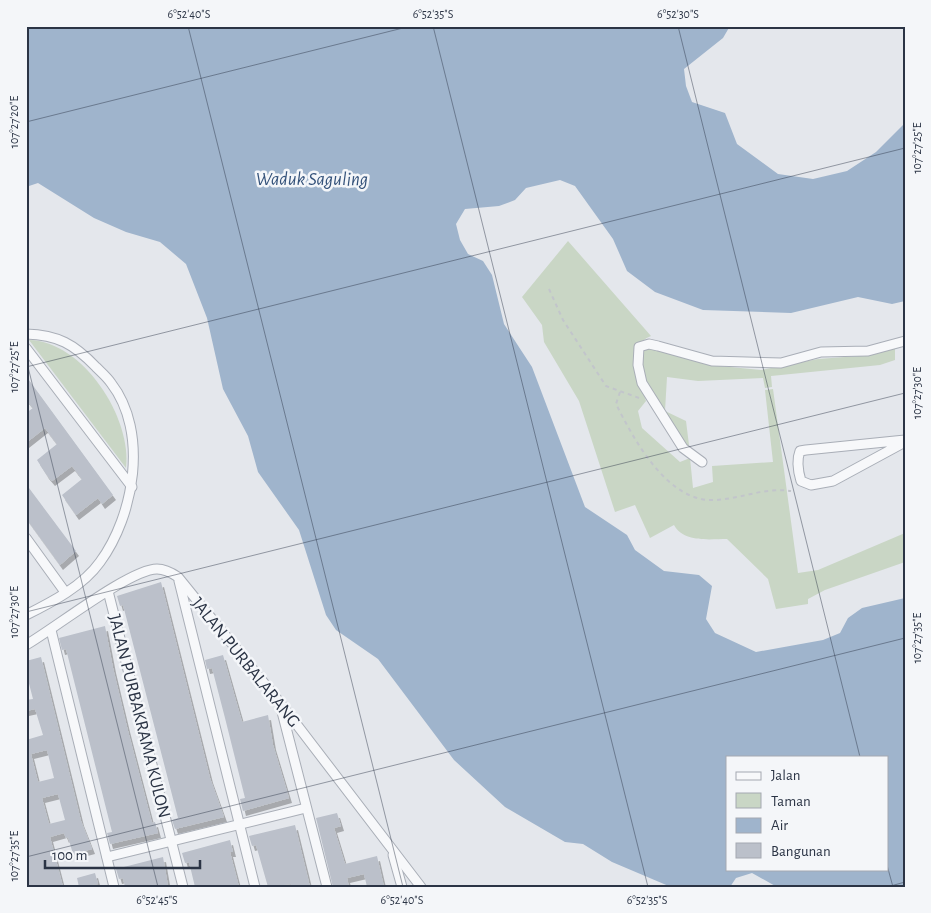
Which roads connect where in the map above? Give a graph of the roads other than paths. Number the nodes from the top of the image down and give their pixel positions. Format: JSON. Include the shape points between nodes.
{"nodes":[{"id":1,"x":26,"y":334,"type":"edge"},
{"id":2,"x":905,"y":340,"type":"edge"},
{"id":3,"x":26,"y":348,"type":"edge"},
{"id":4,"x":905,"y":441,"type":"edge"},
{"id":5,"x":702,"y":462,"type":"dead end"},
{"id":6,"x":132,"y":487,"type":"junction"},
{"id":7,"x":26,"y":538,"type":"edge"},
{"id":8,"x":178,"y":577,"type":"junction"},
{"id":9,"x":108,"y":590,"type":"junction"},
{"id":10,"x":65,"y":592,"type":"junction"},
{"id":11,"x":26,"y":615,"type":"edge"},
{"id":12,"x":51,"y":630,"type":"junction"},
{"id":13,"x":26,"y":645,"type":"edge"},
{"id":14,"x":281,"y":704,"type":"junction"},
{"id":15,"x":306,"y":808,"type":"junction"},
{"id":16,"x":240,"y":824,"type":"junction"},
{"id":17,"x":172,"y":841,"type":"junction"},
{"id":18,"x":392,"y":850,"type":"junction"},
{"id":19,"x":107,"y":858,"type":"junction"},
{"id":20,"x":114,"y":887,"type":"edge"},
{"id":21,"x":183,"y":887,"type":"edge"},
{"id":22,"x":255,"y":887,"type":"edge"},
{"id":23,"x":327,"y":887,"type":"edge"},
{"id":24,"x":402,"y":887,"type":"edge"},
{"id":25,"x":421,"y":887,"type":"edge"}],
"edges":[{"from":1,"to":6,"type":"street","via":[[47,335],[77,348],[112,384],[130,423]]},
{"from":2,"to":5,"type":"street","via":[[868,351],[821,352],[781,363],[712,361],[649,344],[640,347],[637,353],[642,383],[683,448]]},
{"from":3,"to":6,"type":"street"},
{"from":4,"to":4,"type":"street","via":[[833,481],[811,485],[801,481],[798,472],[800,452]]},
{"from":6,"to":10,"type":"street","via":[[125,516],[100,562]]},
{"from":7,"to":10,"type":"street"},
{"from":8,"to":9,"type":"street","via":[[156,568]]},
{"from":8,"to":14,"type":"street","name":"JALAN PURBALARANG"},
{"from":8,"to":16,"type":"street"},
{"from":9,"to":12,"type":"street"},
{"from":9,"to":17,"type":"street","name":"JALAN PURBAKRAMA KULON"},
{"from":10,"to":11,"type":"street"},
{"from":12,"to":13,"type":"street"},
{"from":12,"to":19,"type":"street"},
{"from":14,"to":15,"type":"street"},
{"from":14,"to":18,"type":"street","name":"JALAN PURBALARANG"},
{"from":15,"to":16,"type":"street"},
{"from":15,"to":23,"type":"street"},
{"from":16,"to":17,"type":"street"},
{"from":16,"to":22,"type":"street"},
{"from":17,"to":19,"type":"street"},
{"from":17,"to":21,"type":"street","name":"JALAN PURBAKRAMA KULON"},
{"from":18,"to":24,"type":"street"},
{"from":18,"to":25,"type":"street","name":"JALAN PURBALARANG"},
{"from":19,"to":20,"type":"street"}]}
